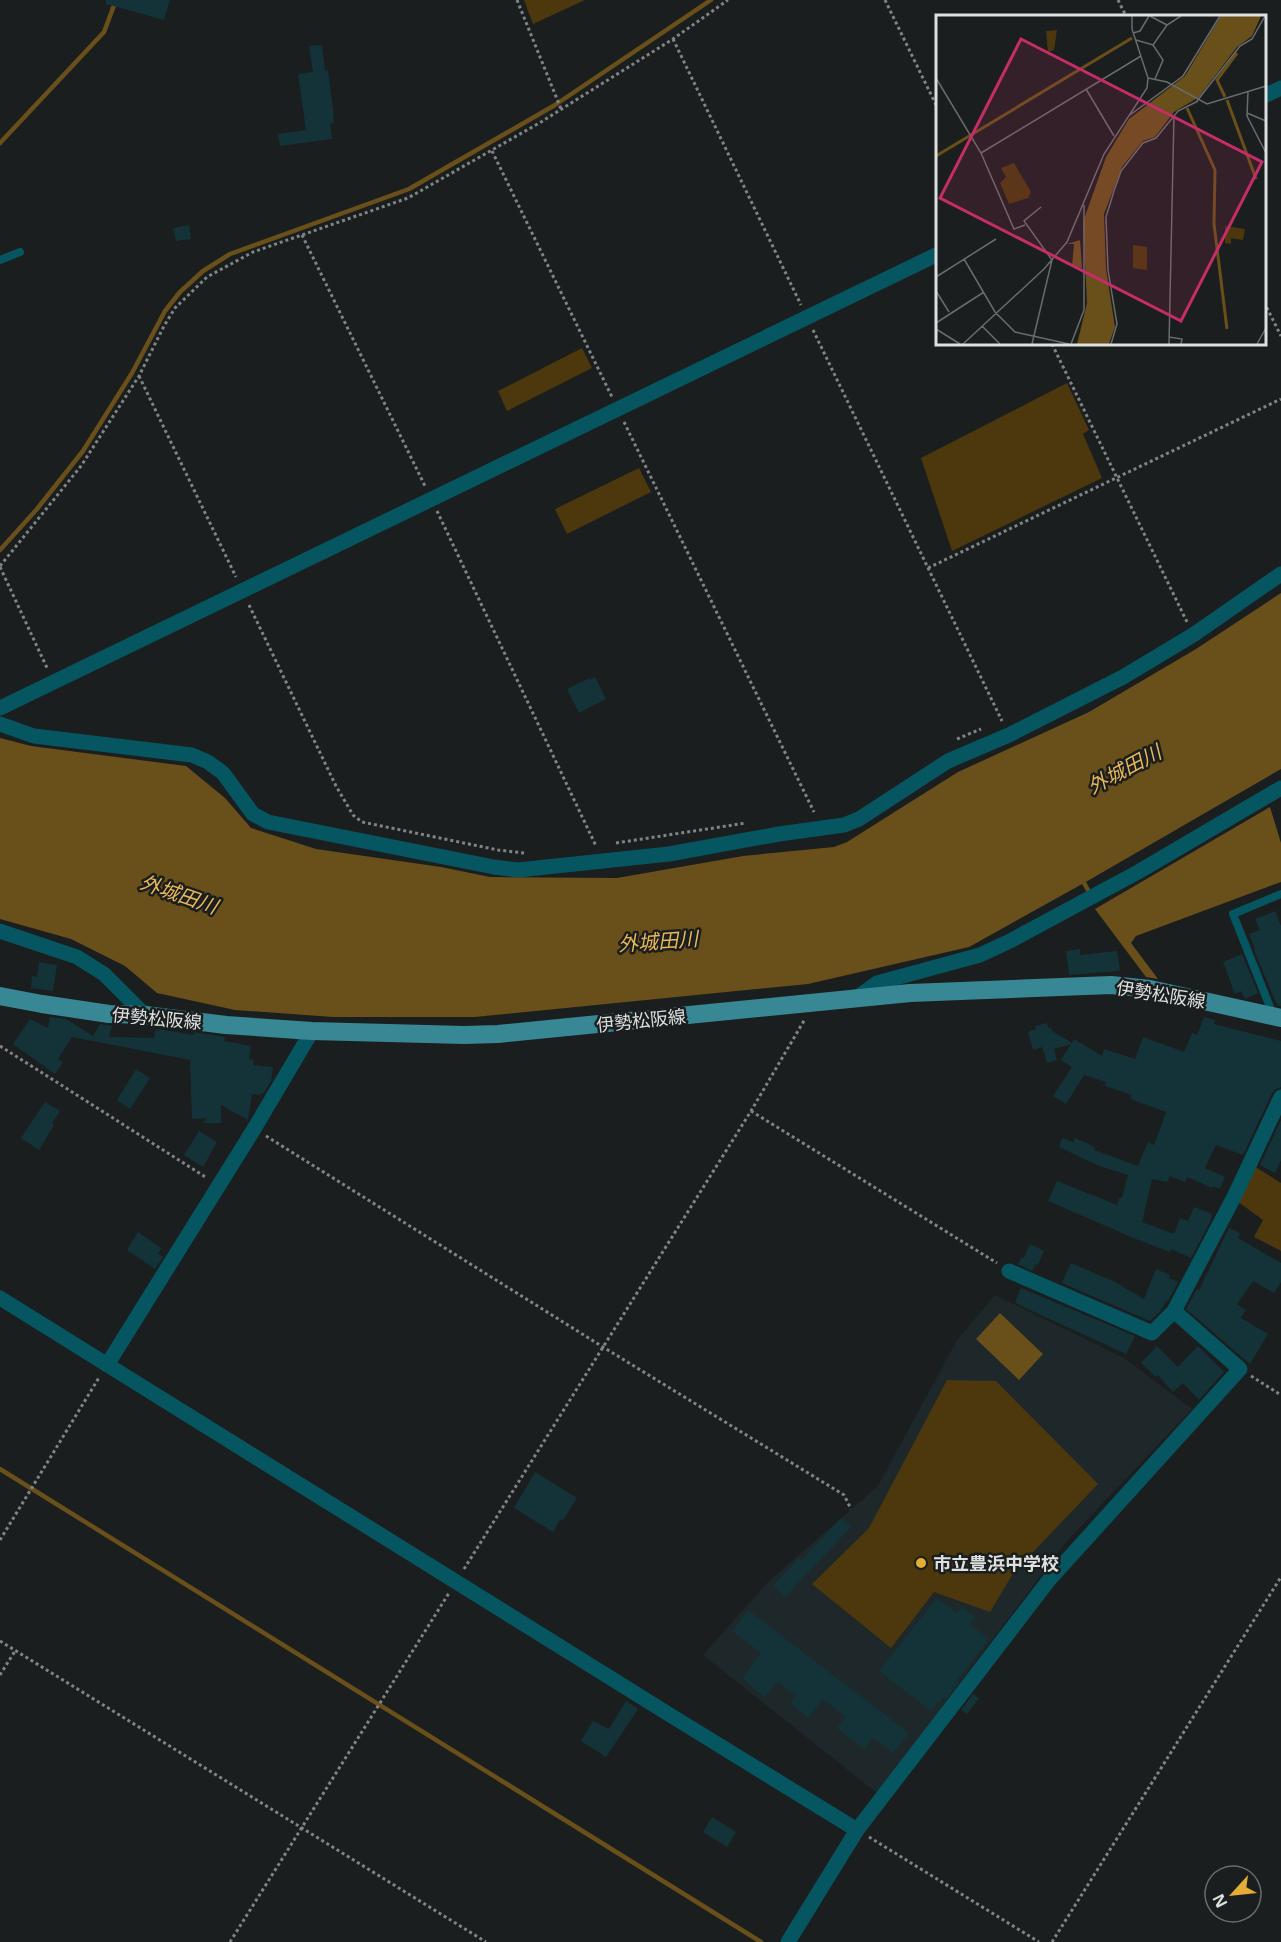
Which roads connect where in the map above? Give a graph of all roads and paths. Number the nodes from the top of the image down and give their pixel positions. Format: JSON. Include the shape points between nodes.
{"nodes":[{"id":1,"x":517,"y":0,"type":"edge"},
{"id":2,"x":728,"y":0,"type":"edge"},
{"id":3,"x":885,"y":0,"type":"edge"},
{"id":4,"x":1118,"y":0,"type":"edge"},
{"id":5,"x":1126,"y":15,"type":"edge"},
{"id":6,"x":673,"y":39,"type":"junction"},
{"id":7,"x":1281,"y":88,"type":"edge"},
{"id":8,"x":1266,"y":95,"type":"edge"},
{"id":9,"x":936,"y":105,"type":"edge"},
{"id":10,"x":561,"y":108,"type":"junction"},
{"id":11,"x":492,"y":151,"type":"junction"},
{"id":12,"x":302,"y":235,"type":"junction"},
{"id":13,"x":20,"y":252,"type":"dead end"},
{"id":14,"x":936,"y":255,"type":"edge"},
{"id":15,"x":0,"y":260,"type":"edge"},
{"id":16,"x":1266,"y":306,"type":"edge"},
{"id":17,"x":807,"y":317,"type":"junction"},
{"id":18,"x":1281,"y":336,"type":"edge"},
{"id":19,"x":1052,"y":345,"type":"edge"},
{"id":20,"x":139,"y":376,"type":"junction"},
{"id":21,"x":1281,"y":399,"type":"edge"},
{"id":22,"x":618,"y":409,"type":"junction"},
{"id":23,"x":1117,"y":477,"type":"junction"},
{"id":24,"x":431,"y":499,"type":"junction"},
{"id":25,"x":0,"y":566,"type":"edge"},
{"id":26,"x":928,"y":568,"type":"junction"},
{"id":27,"x":1281,"y":574,"type":"edge"},
{"id":28,"x":242,"y":591,"type":"junction"},
{"id":29,"x":1193,"y":635,"type":"junction"},
{"id":30,"x":54,"y":682,"type":"junction"},
{"id":31,"x":0,"y":708,"type":"edge"},
{"id":32,"x":0,"y":724,"type":"edge"},
{"id":33,"x":1009,"y":735,"type":"junction"},
{"id":34,"x":1281,"y":788,"type":"edge"},
{"id":35,"x":814,"y":812,"type":"dead end"},
{"id":36,"x":746,"y":823,"type":"dead end"},
{"id":37,"x":608,"y":844,"type":"dead end"},
{"id":38,"x":585,"y":847,"type":"dead end"},
{"id":39,"x":527,"y":853,"type":"dead end"},
{"id":40,"x":1281,"y":894,"type":"edge"},
{"id":41,"x":0,"y":931,"type":"edge"},
{"id":42,"x":0,"y":996,"type":"edge"},
{"id":43,"x":856,"y":998,"type":"junction"},
{"id":44,"x":814,"y":1003,"type":"junction"},
{"id":45,"x":146,"y":1015,"type":"junction"},
{"id":46,"x":1275,"y":1017,"type":"edge"},
{"id":47,"x":312,"y":1031,"type":"junction"},
{"id":48,"x":0,"y":1046,"type":"edge"},
{"id":49,"x":1281,"y":1097,"type":"edge"},
{"id":50,"x":751,"y":1112,"type":"junction"},
{"id":51,"x":254,"y":1129,"type":"junction"},
{"id":52,"x":218,"y":1186,"type":"junction"},
{"id":53,"x":1010,"y":1270,"type":"joint"},
{"id":54,"x":0,"y":1298,"type":"edge"},
{"id":55,"x":1174,"y":1311,"type":"junction"},
{"id":56,"x":603,"y":1347,"type":"junction"},
{"id":57,"x":107,"y":1365,"type":"junction"},
{"id":58,"x":1240,"y":1369,"type":"junction"},
{"id":59,"x":1281,"y":1395,"type":"edge"},
{"id":60,"x":851,"y":1509,"type":"dead end"},
{"id":61,"x":0,"y":1540,"type":"edge"},
{"id":62,"x":1281,"y":1577,"type":"edge"},
{"id":63,"x":456,"y":1581,"type":"junction"},
{"id":64,"x":0,"y":1641,"type":"edge"},
{"id":65,"x":15,"y":1651,"type":"junction"},
{"id":66,"x":0,"y":1676,"type":"edge"},
{"id":67,"x":302,"y":1827,"type":"junction"},
{"id":68,"x":857,"y":1830,"type":"junction"},
{"id":69,"x":230,"y":1942,"type":"edge"},
{"id":70,"x":486,"y":1942,"type":"edge"},
{"id":71,"x":788,"y":1942,"type":"edge"},
{"id":72,"x":1039,"y":1942,"type":"edge"},
{"id":73,"x":1052,"y":1942,"type":"edge"}],
"edges":[{"from":1,"to":10,"type":"path"},
{"from":2,"to":6,"type":"path"},
{"from":3,"to":9,"type":"path"},
{"from":4,"to":5,"type":"path"},
{"from":6,"to":10,"type":"path"},
{"from":6,"to":17,"type":"path"},
{"from":7,"to":8,"type":"street"},
{"from":10,"to":11,"type":"path"},
{"from":11,"to":12,"type":"path","via":[[408,198]]},
{"from":11,"to":22,"type":"path"},
{"from":12,"to":20,"type":"path","via":[[253,252],[207,277],[187,294],[164,326]]},
{"from":12,"to":24,"type":"path"},
{"from":13,"to":15,"type":"lane"},
{"from":14,"to":17,"type":"street"},
{"from":16,"to":18,"type":"path"},
{"from":17,"to":22,"type":"street"},
{"from":17,"to":26,"type":"path"},
{"from":19,"to":23,"type":"path"},
{"from":20,"to":25,"type":"path","via":[[81,466]]},
{"from":20,"to":28,"type":"path"},
{"from":21,"to":23,"type":"path"},
{"from":22,"to":24,"type":"street"},
{"from":22,"to":35,"type":"path"},
{"from":23,"to":26,"type":"path"},
{"from":23,"to":29,"type":"path"},
{"from":24,"to":28,"type":"street"},
{"from":24,"to":38,"type":"path","via":[[596,846]]},
{"from":25,"to":30,"type":"path"},
{"from":26,"to":33,"type":"path"},
{"from":27,"to":29,"type":"street"},
{"from":28,"to":30,"type":"street"},
{"from":28,"to":39,"type":"path","via":[[353,815],[362,822]]},
{"from":29,"to":33,"type":"street","via":[[1123,677]]},
{"from":30,"to":31,"type":"street"},
{"from":32,"to":33,"type":"street","via":[[34,736],[192,755],[223,772],[253,814],[268,822],[518,870],[669,854],[844,825],[948,761]]},
{"from":34,"to":43,"type":"street","via":[[1010,941],[980,955],[877,983]]},
{"from":36,"to":37,"type":"path"},
{"from":40,"to":46,"type":"lane","via":[[1233,914]]},
{"from":41,"to":45,"type":"street","via":[[77,957],[104,974]]},
{"from":42,"to":45,"type":"main road","name":"伊勢松阪線","via":[[109,1014]]},
{"from":43,"to":44,"type":"main road","name":"伊勢松阪線"},
{"from":43,"to":46,"type":"main road","name":"伊勢松阪線","via":[[1111,985],[1150,989]]},
{"from":44,"to":47,"type":"main road","name":"伊勢松阪線","via":[[498,1034]]},
{"from":44,"to":50,"type":"path"},
{"from":45,"to":47,"type":"main road","name":"伊勢松阪線"},
{"from":47,"to":51,"type":"street"},
{"from":48,"to":52,"type":"path"},
{"from":49,"to":55,"type":"street"},
{"from":50,"to":53,"type":"path"},
{"from":50,"to":56,"type":"path"},
{"from":51,"to":52,"type":"street"},
{"from":51,"to":56,"type":"path"},
{"from":52,"to":57,"type":"street"},
{"from":53,"to":55,"type":"street","via":[[1152,1333]]},
{"from":54,"to":57,"type":"street"},
{"from":55,"to":58,"type":"street"},
{"from":56,"to":60,"type":"path","via":[[844,1495]]},
{"from":56,"to":63,"type":"path"},
{"from":57,"to":61,"type":"path"},
{"from":57,"to":63,"type":"street"},
{"from":58,"to":59,"type":"path"},
{"from":58,"to":68,"type":"street","via":[[1049,1580]]},
{"from":62,"to":73,"type":"path"},
{"from":63,"to":67,"type":"path"},
{"from":63,"to":68,"type":"street"},
{"from":64,"to":65,"type":"path"},
{"from":65,"to":66,"type":"path"},
{"from":65,"to":67,"type":"path"},
{"from":67,"to":69,"type":"path"},
{"from":67,"to":70,"type":"path"},
{"from":68,"to":71,"type":"street"},
{"from":68,"to":72,"type":"path"}]}
